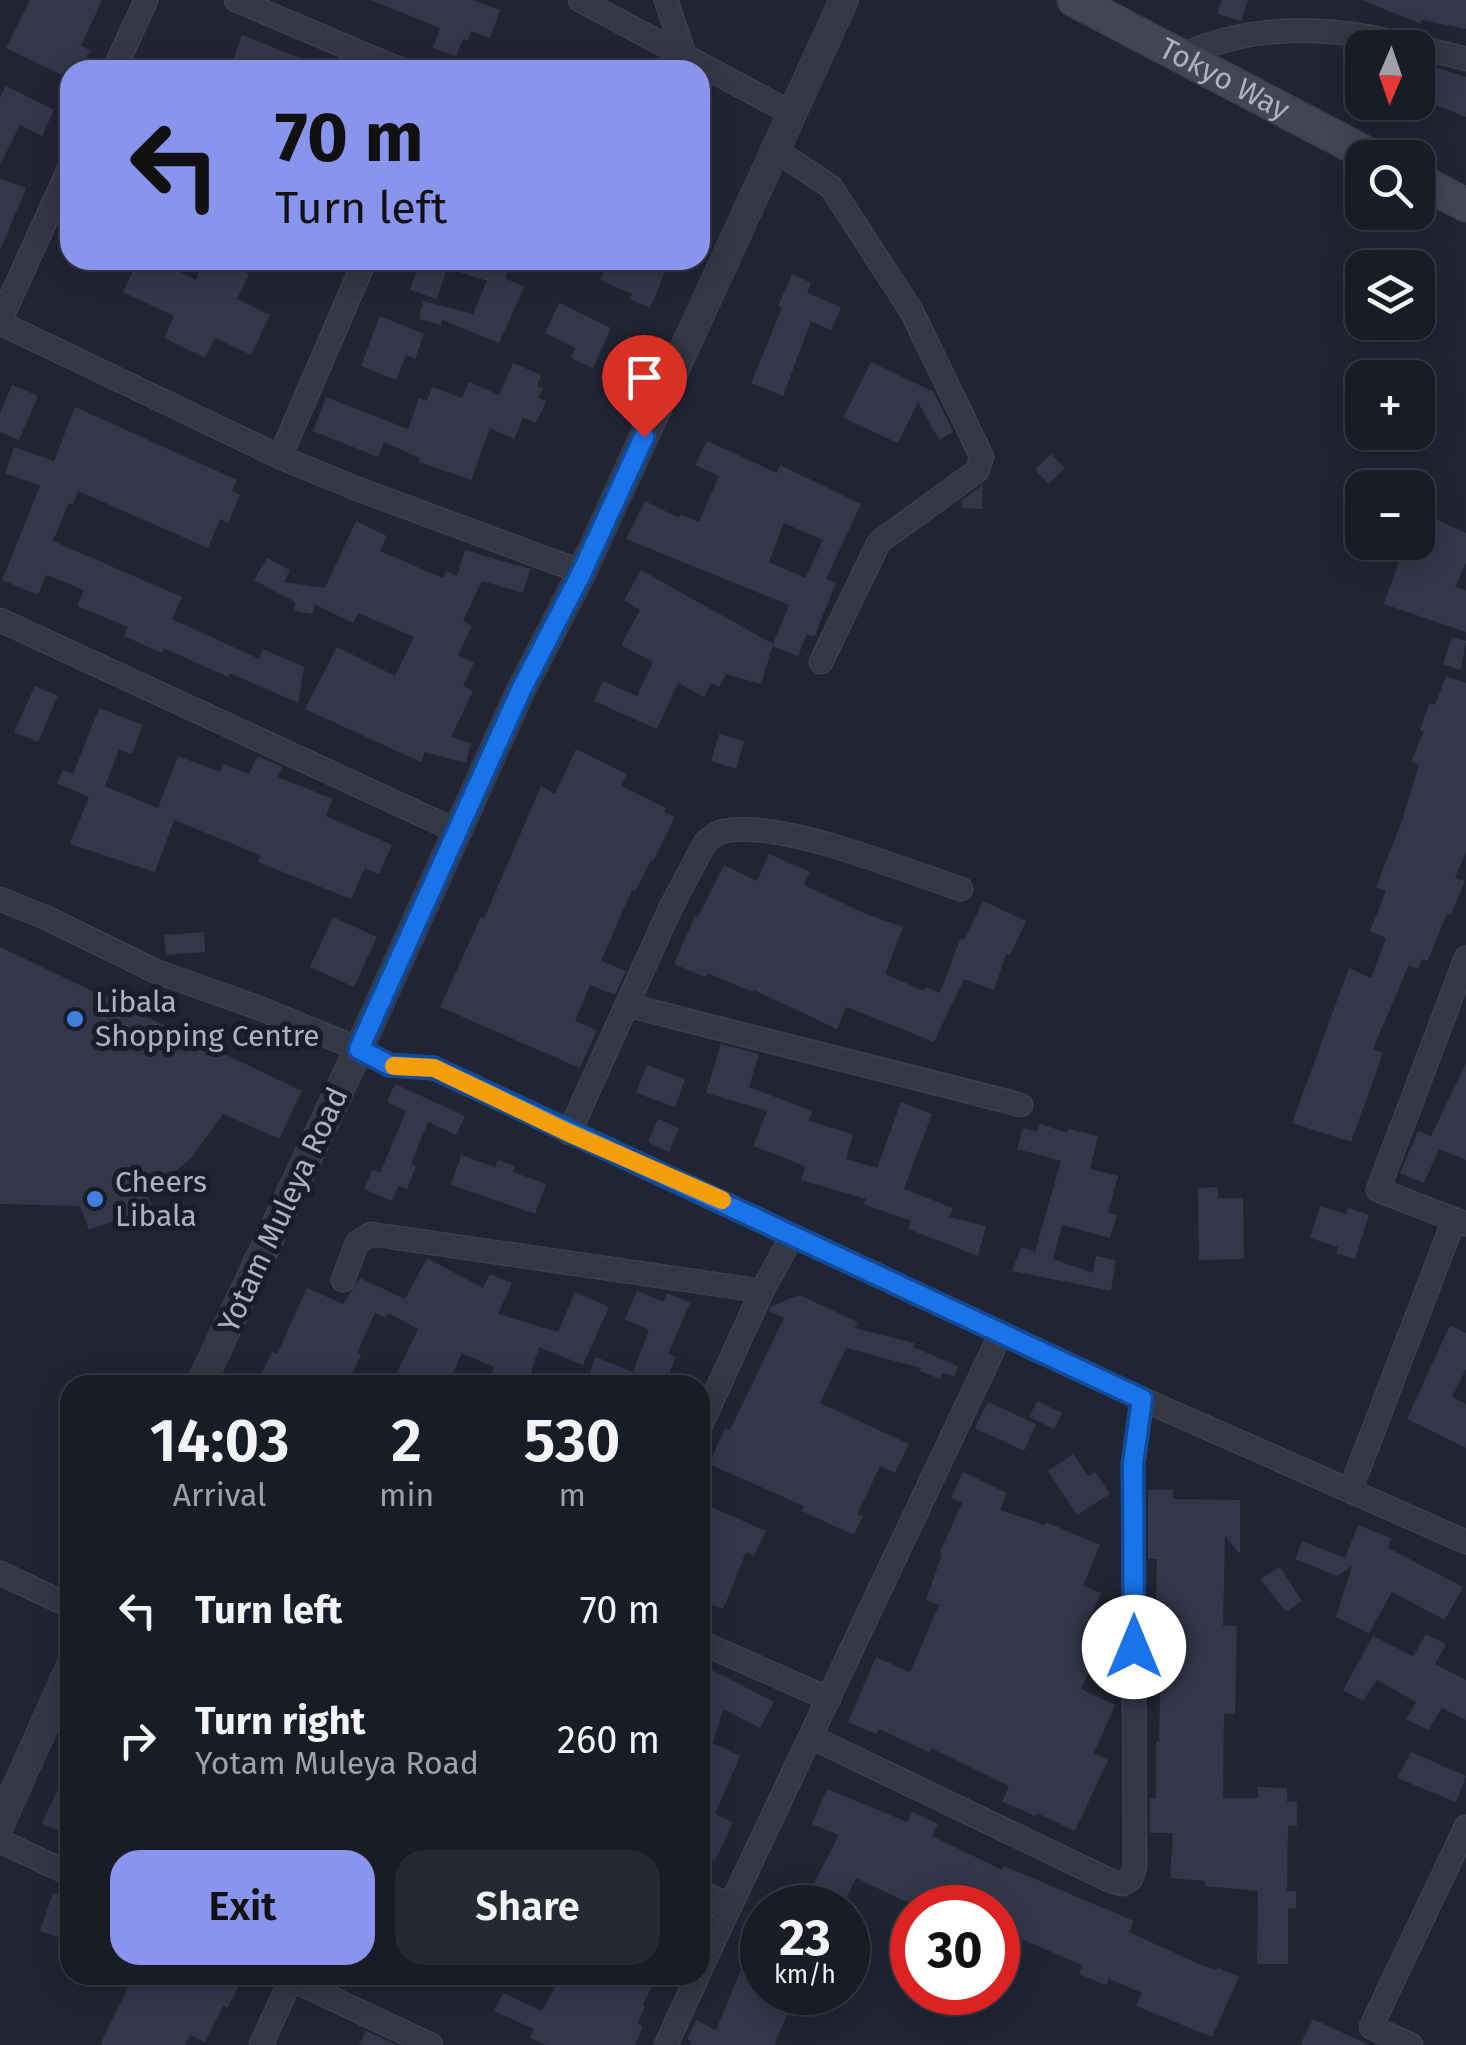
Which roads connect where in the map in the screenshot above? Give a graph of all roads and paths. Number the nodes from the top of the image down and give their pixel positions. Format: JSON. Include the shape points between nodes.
{"nodes":[{"id":1,"x":146,"y":0,"type":"edge"},
{"id":2,"x":236,"y":0,"type":"edge"},
{"id":3,"x":580,"y":0,"type":"edge"},
{"id":4,"x":666,"y":0,"type":"edge"},
{"id":5,"x":844,"y":0,"type":"edge"},
{"id":6,"x":1074,"y":0,"type":"edge"},
{"id":7,"x":685,"y":56,"type":"junction"},
{"id":8,"x":1180,"y":56,"type":"junction"},
{"id":9,"x":1466,"y":59,"type":"edge"},
{"id":10,"x":119,"y":60,"type":"edge"},
{"id":11,"x":378,"y":60,"type":"edge"},
{"id":12,"x":692,"y":60,"type":"edge"},
{"id":13,"x":710,"y":69,"type":"edge"},
{"id":14,"x":793,"y":114,"type":"junction"},
{"id":15,"x":1345,"y":143,"type":"edge"},
{"id":16,"x":777,"y":151,"type":"junction"},
{"id":17,"x":60,"y":189,"type":"edge"},
{"id":18,"x":1435,"y":189,"type":"edge"},
{"id":19,"x":1466,"y":206,"type":"edge"},
{"id":20,"x":361,"y":270,"type":"edge"},
{"id":21,"x":0,"y":322,"type":"edge"},
{"id":22,"x":280,"y":457,"type":"junction"},
{"id":23,"x":582,"y":572,"type":"junction"},
{"id":24,"x":0,"y":620,"type":"edge"},
{"id":25,"x":821,"y":662,"type":"dead end"},
{"id":26,"x":459,"y":832,"type":"junction"},
{"id":27,"x":961,"y":889,"type":"dead end"},
{"id":28,"x":0,"y":899,"type":"edge"},
{"id":29,"x":1466,"y":958,"type":"edge"},
{"id":30,"x":628,"y":1005,"type":"junction"},
{"id":31,"x":359,"y":1049,"type":"junction"},
{"id":32,"x":1022,"y":1106,"type":"dead end"},
{"id":33,"x":569,"y":1133,"type":"junction"},
{"id":34,"x":1460,"y":1222,"type":"edge"},
{"id":35,"x":792,"y":1236,"type":"junction"},
{"id":36,"x":342,"y":1280,"type":"dead end"},
{"id":37,"x":762,"y":1291,"type":"junction"},
{"id":38,"x":1001,"y":1333,"type":"junction"},
{"id":39,"x":205,"y":1375,"type":"edge"},
{"id":40,"x":1142,"y":1399,"type":"junction"},
{"id":41,"x":710,"y":1405,"type":"edge"},
{"id":42,"x":1350,"y":1491,"type":"junction"},
{"id":43,"x":1466,"y":1542,"type":"edge"},
{"id":44,"x":0,"y":1573,"type":"edge"},
{"id":45,"x":60,"y":1601,"type":"edge"},
{"id":46,"x":710,"y":1646,"type":"edge"},
{"id":47,"x":60,"y":1690,"type":"edge"},
{"id":48,"x":829,"y":1699,"type":"junction"},
{"id":49,"x":811,"y":1736,"type":"junction"},
{"id":50,"x":0,"y":1824,"type":"edge"},
{"id":51,"x":1466,"y":1827,"type":"edge"},
{"id":52,"x":0,"y":1841,"type":"edge"},
{"id":53,"x":60,"y":1869,"type":"edge"},
{"id":54,"x":710,"y":1896,"type":"edge"},
{"id":55,"x":729,"y":1905,"type":"junction"},
{"id":56,"x":710,"y":1947,"type":"edge"},
{"id":57,"x":285,"y":1985,"type":"edge"},
{"id":58,"x":308,"y":1985,"type":"edge"},
{"id":59,"x":693,"y":1985,"type":"edge"},
{"id":60,"x":261,"y":2045,"type":"edge"},
{"id":61,"x":431,"y":2045,"type":"edge"},
{"id":62,"x":666,"y":2045,"type":"edge"},
{"id":63,"x":1410,"y":2045,"type":"edge"}],
"edges":[{"from":1,"to":10,"type":"street"},
{"from":2,"to":11,"type":"street"},
{"from":3,"to":7,"type":"street"},
{"from":4,"to":7,"type":"street"},
{"from":5,"to":14,"type":"street","name":"Yotam Muleya Road"},
{"from":6,"to":8,"type":"main road","name":"Tokyo Way"},
{"from":7,"to":12,"type":"street"},
{"from":8,"to":9,"type":"street","via":[[1216,40],[1281,28],[1384,37]]},
{"from":8,"to":15,"type":"main road","name":"Tokyo Way"},
{"from":13,"to":14,"type":"street"},
{"from":14,"to":16,"type":"street","name":"Yotam Muleya Road"},
{"from":16,"to":23,"type":"street","name":"Yotam Muleya Road"},
{"from":16,"to":25,"type":"street","via":[[832,187],[912,312],[982,457],[977,471],[878,542]]},
{"from":17,"to":21,"type":"street"},
{"from":18,"to":19,"type":"main road"},
{"from":20,"to":22,"type":"street"},
{"from":21,"to":22,"type":"street"},
{"from":22,"to":23,"type":"street"},
{"from":23,"to":26,"type":"street","name":"Yotam Muleya Road"},
{"from":24,"to":26,"type":"street"},
{"from":26,"to":31,"type":"street","name":"Yotam Muleya Road"},
{"from":27,"to":30,"type":"street","via":[[808,839],[724,831],[696,860]]},
{"from":28,"to":31,"type":"street","via":[[155,971]]},
{"from":29,"to":34,"type":"street","via":[[1378,1190]]},
{"from":30,"to":32,"type":"street"},
{"from":30,"to":33,"type":"street"},
{"from":31,"to":33,"type":"street","via":[[389,1065],[434,1068]]},
{"from":31,"to":39,"type":"street","name":"Yotam Muleya Road"},
{"from":33,"to":35,"type":"street"},
{"from":34,"to":42,"type":"street"},
{"from":35,"to":37,"type":"street"},
{"from":35,"to":38,"type":"street"},
{"from":36,"to":37,"type":"street","via":[[357,1243],[371,1234]]},
{"from":37,"to":41,"type":"street"},
{"from":38,"to":40,"type":"street"},
{"from":38,"to":48,"type":"street"},
{"from":40,"to":42,"type":"street"},
{"from":40,"to":49,"type":"street","via":[[1133,1464],[1131,1879],[1114,1882]]},
{"from":42,"to":43,"type":"street"},
{"from":44,"to":45,"type":"street"},
{"from":46,"to":48,"type":"street"},
{"from":47,"to":50,"type":"street"},
{"from":48,"to":49,"type":"street"},
{"from":49,"to":55,"type":"street"},
{"from":51,"to":63,"type":"street","via":[[1371,2027]]},
{"from":52,"to":53,"type":"street"},
{"from":54,"to":55,"type":"street"},
{"from":55,"to":56,"type":"street"},
{"from":57,"to":60,"type":"street"},
{"from":58,"to":61,"type":"street"},
{"from":59,"to":62,"type":"street"}]}
